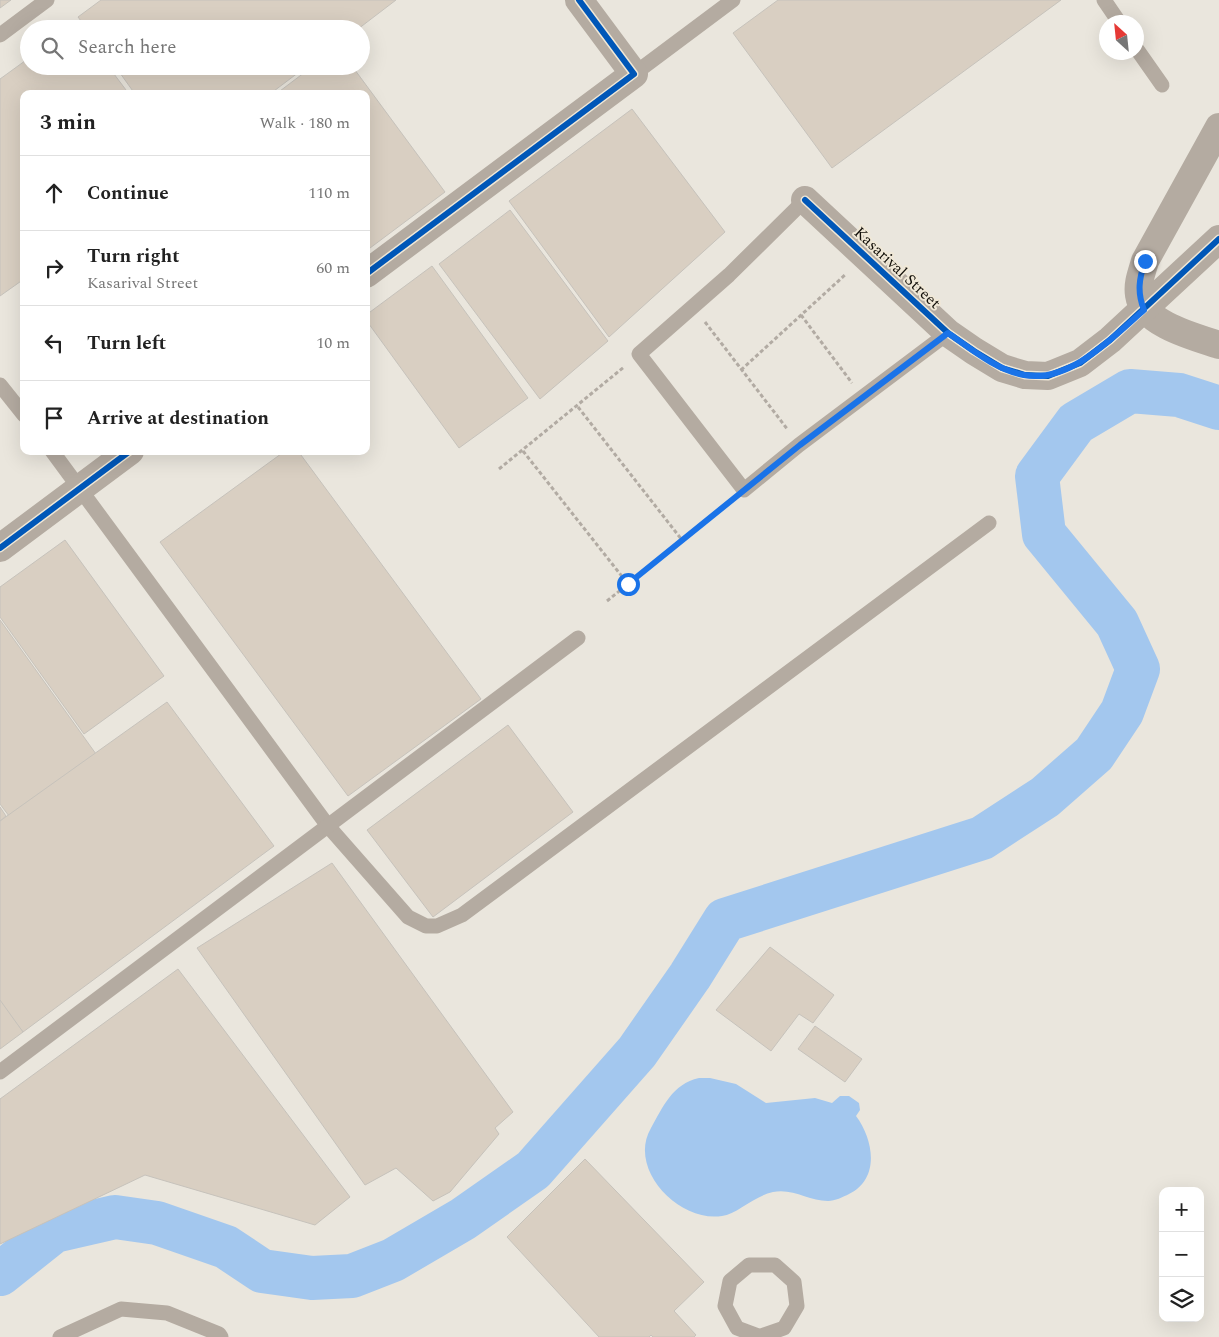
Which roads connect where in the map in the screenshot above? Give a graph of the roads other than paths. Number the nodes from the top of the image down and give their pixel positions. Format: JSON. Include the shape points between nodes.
{"nodes":[{"id":1,"x":48,"y":0,"type":"edge"},
{"id":2,"x":579,"y":0,"type":"edge"},
{"id":3,"x":733,"y":0,"type":"edge"},
{"id":4,"x":1104,"y":0,"type":"edge"},
{"id":5,"x":1114,"y":15,"type":"edge"},
{"id":6,"x":20,"y":20,"type":"edge"},
{"id":7,"x":21,"y":20,"type":"edge"},
{"id":8,"x":0,"y":35,"type":"edge"},
{"id":9,"x":1144,"y":59,"type":"edge"},
{"id":10,"x":634,"y":74,"type":"junction"},
{"id":11,"x":1162,"y":85,"type":"dead end"},
{"id":12,"x":1219,"y":127,"type":"edge"},
{"id":13,"x":805,"y":200,"type":"joint"},
{"id":14,"x":1219,"y":239,"type":"edge"},
{"id":15,"x":370,"y":271,"type":"edge"},
{"id":16,"x":1144,"y":310,"type":"junction"},
{"id":17,"x":948,"y":333,"type":"junction"},
{"id":18,"x":1219,"y":345,"type":"edge"},
{"id":19,"x":0,"y":384,"type":"edge"},
{"id":20,"x":20,"y":410,"type":"edge"},
{"id":21,"x":55,"y":455,"type":"edge"},
{"id":22,"x":125,"y":455,"type":"edge"},
{"id":23,"x":81,"y":488,"type":"junction"},
{"id":24,"x":989,"y":523,"type":"dead end"},
{"id":25,"x":0,"y":548,"type":"edge"},
{"id":26,"x":578,"y":638,"type":"dead end"},
{"id":27,"x":328,"y":826,"type":"junction"},
{"id":28,"x":0,"y":1072,"type":"edge"},
{"id":29,"x":60,"y":1337,"type":"edge"},
{"id":30,"x":221,"y":1337,"type":"edge"},
{"id":31,"x":761,"y":1337,"type":"edge"}],
"edges":[{"from":1,"to":7,"type":"lane"},
{"from":2,"to":10,"type":"street"},
{"from":3,"to":10,"type":"lane"},
{"from":4,"to":5,"type":"lane"},
{"from":6,"to":8,"type":"lane"},
{"from":9,"to":11,"type":"lane"},
{"from":10,"to":15,"type":"street"},
{"from":12,"to":16,"type":"street","via":[[1145,261],[1139,279],[1139,296]]},
{"from":13,"to":17,"type":"street","name":"Kasarival Street"},
{"from":13,"to":17,"type":"lane","via":[[694,308],[639,354],[744,490]]},
{"from":14,"to":16,"type":"street","name":"Kasarival Street"},
{"from":16,"to":17,"type":"street","name":"Kasarival Street","via":[[1080,363],[1048,376],[1024,376],[1002,368]]},
{"from":16,"to":18,"type":"street","via":[[1180,332]]},
{"from":19,"to":20,"type":"lane"},
{"from":21,"to":23,"type":"lane"},
{"from":22,"to":23,"type":"street"},
{"from":23,"to":25,"type":"street"},
{"from":23,"to":27,"type":"lane"},
{"from":24,"to":27,"type":"lane","via":[[462,915],[449,921],[426,926],[408,917]]},
{"from":26,"to":27,"type":"lane"},
{"from":27,"to":28,"type":"lane"},
{"from":29,"to":30,"type":"lane","via":[[121,1309],[167,1312]]},
{"from":31,"to":31,"type":"lane","via":[[737,1328],[725,1306],[730,1281],[750,1265],[775,1265],[794,1282],[797,1306],[784,1328]]}]}
